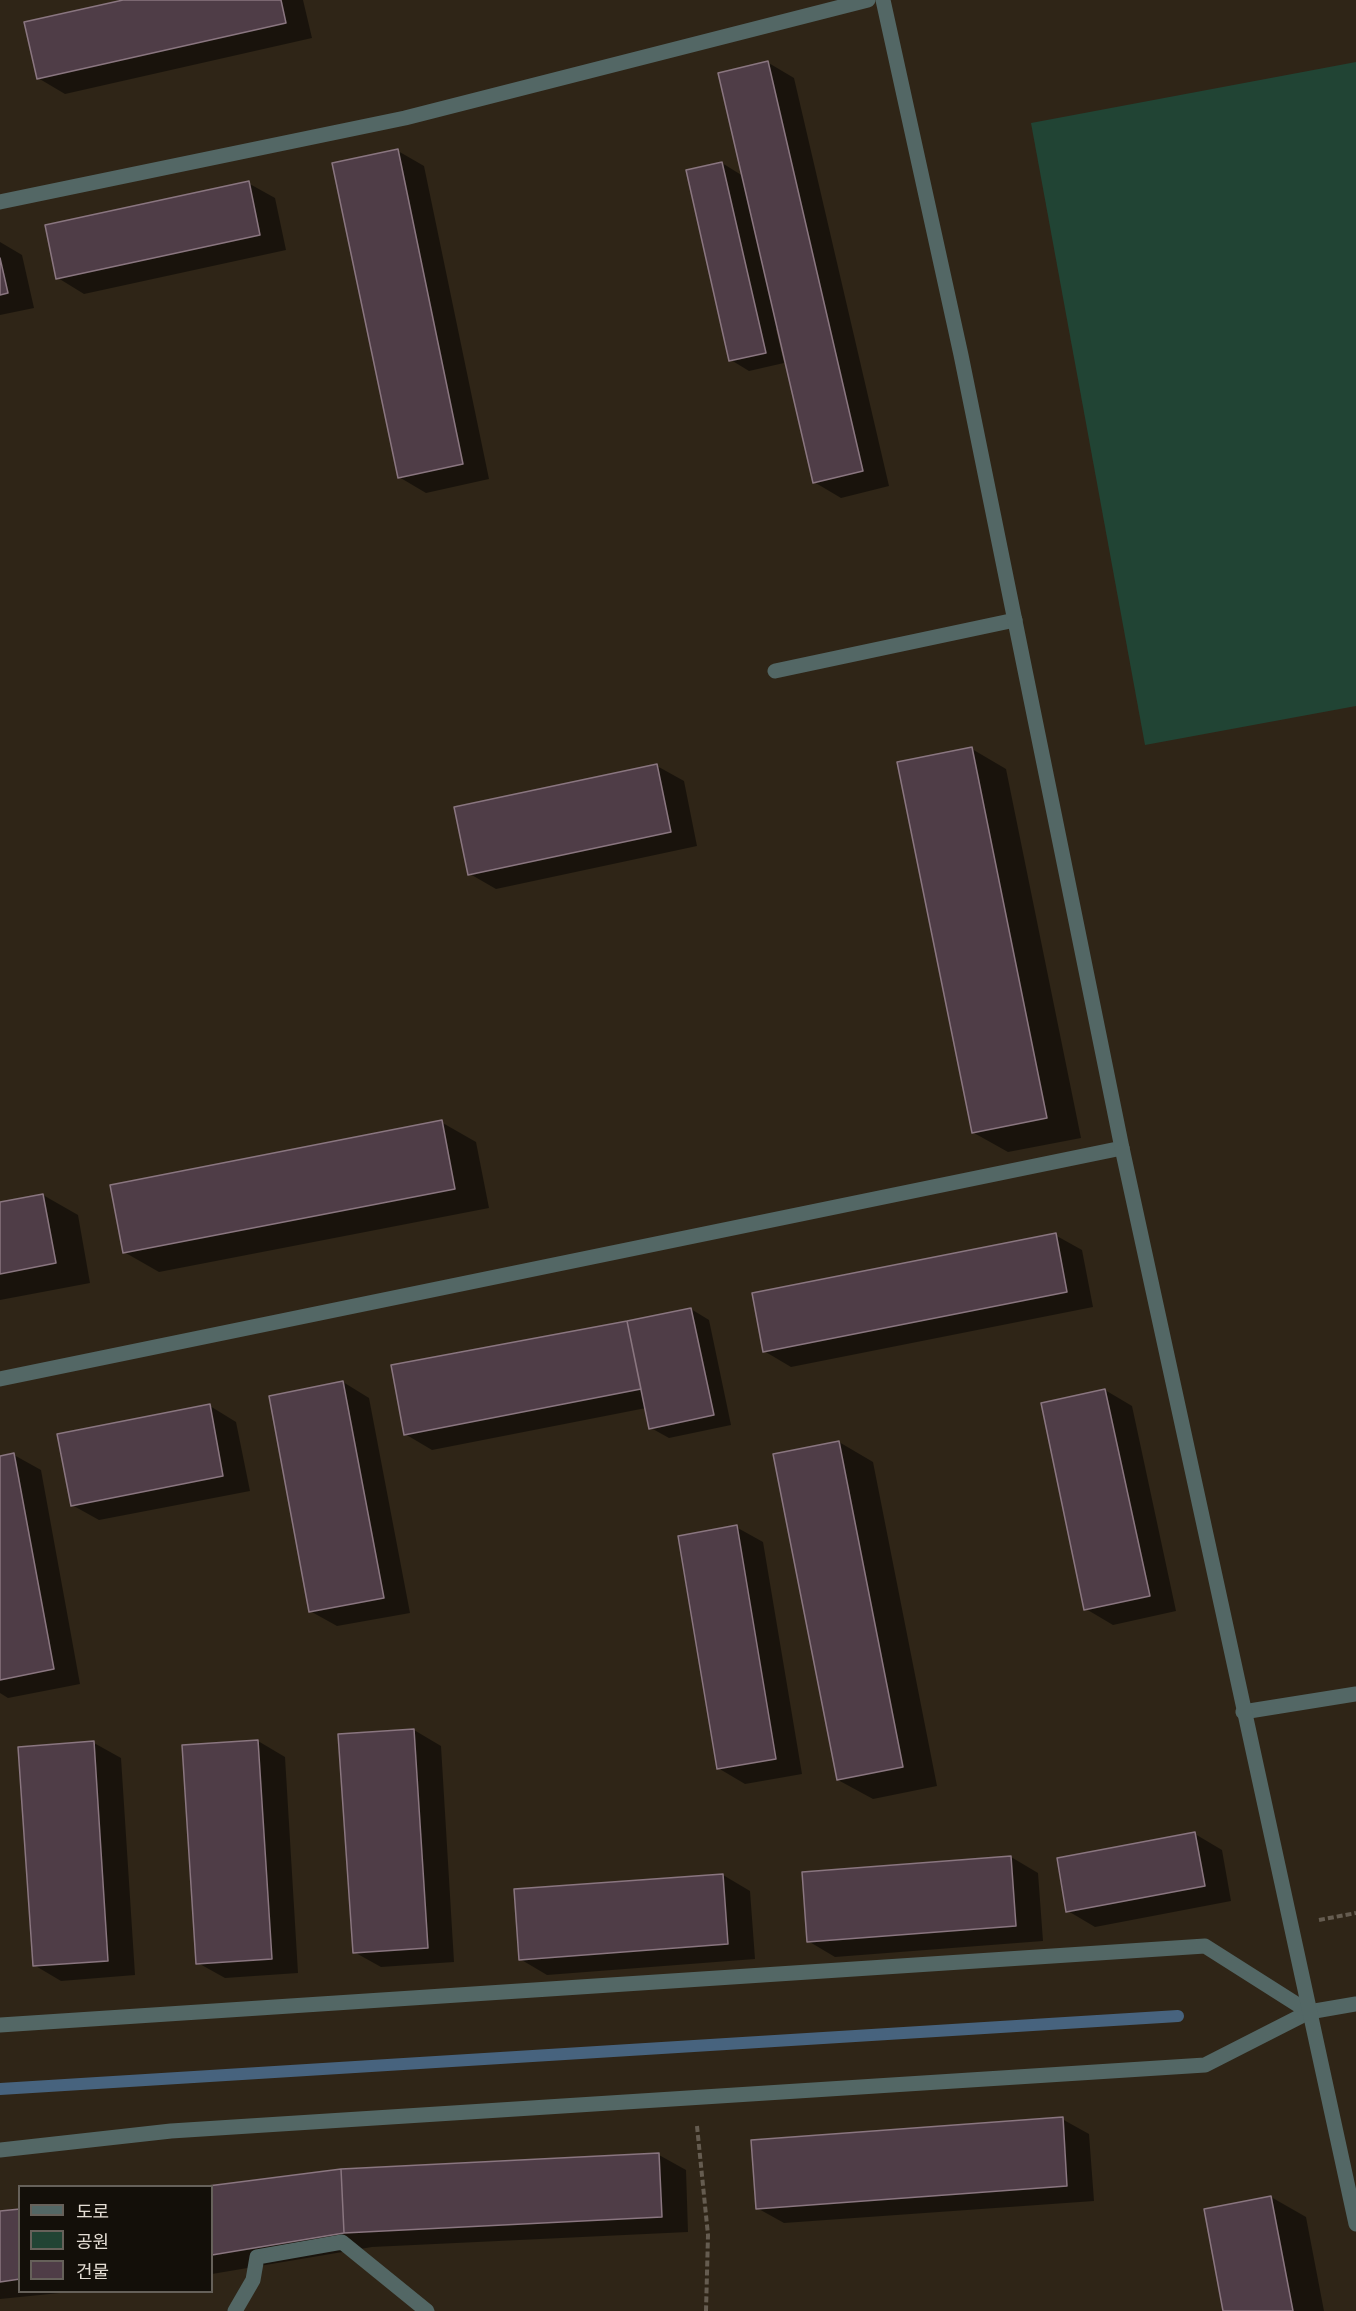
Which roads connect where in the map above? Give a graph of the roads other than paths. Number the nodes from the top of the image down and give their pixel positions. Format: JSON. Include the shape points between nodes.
{"nodes":[{"id":1,"x":867,"y":0,"type":"edge"},
{"id":2,"x":883,"y":0,"type":"edge"},
{"id":3,"x":0,"y":202,"type":"edge"},
{"id":4,"x":1015,"y":620,"type":"junction"},
{"id":5,"x":775,"y":671,"type":"dead end"},
{"id":6,"x":1122,"y":1148,"type":"junction"},
{"id":7,"x":0,"y":1379,"type":"edge"},
{"id":8,"x":1356,"y":1694,"type":"edge"},
{"id":9,"x":1243,"y":1712,"type":"junction"},
{"id":10,"x":1356,"y":2004,"type":"edge"},
{"id":11,"x":1309,"y":2012,"type":"junction"},
{"id":12,"x":0,"y":2025,"type":"edge"},
{"id":13,"x":0,"y":2150,"type":"edge"},
{"id":14,"x":1356,"y":2224,"type":"edge"},
{"id":15,"x":235,"y":2311,"type":"edge"},
{"id":16,"x":427,"y":2311,"type":"edge"}],
"edges":[{"from":1,"to":3,"type":"street","via":[[405,118]]},
{"from":2,"to":4,"type":"street"},
{"from":4,"to":5,"type":"street"},
{"from":4,"to":6,"type":"street"},
{"from":6,"to":7,"type":"street"},
{"from":6,"to":9,"type":"street"},
{"from":8,"to":9,"type":"street"},
{"from":9,"to":11,"type":"street"},
{"from":10,"to":11,"type":"street"},
{"from":11,"to":12,"type":"street","via":[[1205,1946]]},
{"from":11,"to":13,"type":"street","via":[[1205,2065],[183,2131]]},
{"from":11,"to":14,"type":"street"},
{"from":15,"to":16,"type":"street","via":[[253,2280],[257,2257],[342,2242]]}]}
